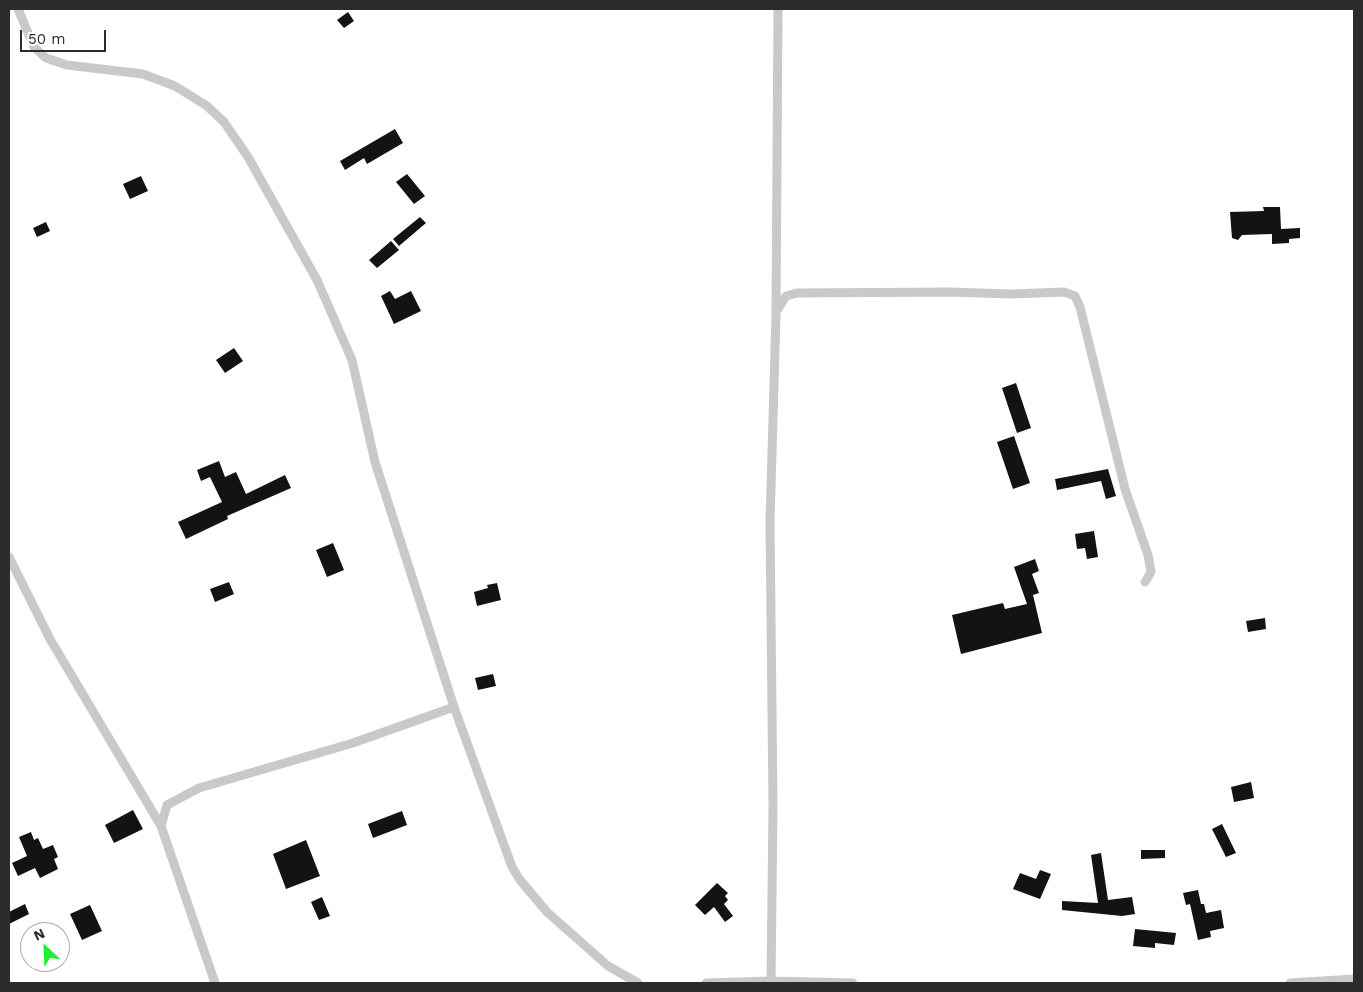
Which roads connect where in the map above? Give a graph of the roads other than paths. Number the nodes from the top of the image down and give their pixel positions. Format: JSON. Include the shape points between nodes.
{"nodes":[{"id":1,"x":18,"y":9,"type":"edge"},
{"id":2,"x":778,"y":9,"type":"edge"},
{"id":3,"x":776,"y":315,"type":"junction"},
{"id":4,"x":9,"y":557,"type":"edge"},
{"id":5,"x":1146,"y":582,"type":"dead end"},
{"id":6,"x":454,"y":707,"type":"junction"},
{"id":7,"x":161,"y":826,"type":"junction"},
{"id":8,"x":1354,"y":979,"type":"edge"},
{"id":9,"x":771,"y":982,"type":"edge"},
{"id":10,"x":215,"y":983,"type":"edge"},
{"id":11,"x":638,"y":983,"type":"edge"},
{"id":12,"x":706,"y":983,"type":"edge"},
{"id":13,"x":853,"y":983,"type":"edge"},
{"id":14,"x":1290,"y":983,"type":"edge"}],
"edges":[{"from":1,"to":6,"type":"street","via":[[34,46],[46,58],[67,65],[143,74],[176,86],[207,106],[224,122],[248,157],[317,280],[352,360],[375,462]]},
{"from":2,"to":3,"type":"street"},
{"from":3,"to":5,"type":"street","via":[[783,300],[797,293],[1064,292],[1075,296],[1125,489],[1148,555],[1151,572]]},
{"from":3,"to":9,"type":"street","via":[[770,522]]},
{"from":4,"to":7,"type":"street","via":[[50,639]]},
{"from":6,"to":7,"type":"street","via":[[354,743],[199,788],[168,805]]},
{"from":6,"to":11,"type":"street","via":[[506,854],[520,880],[547,912],[608,966]]},
{"from":7,"to":10,"type":"street"},
{"from":8,"to":14,"type":"street"},
{"from":9,"to":12,"type":"street"},
{"from":9,"to":13,"type":"street"}]}
